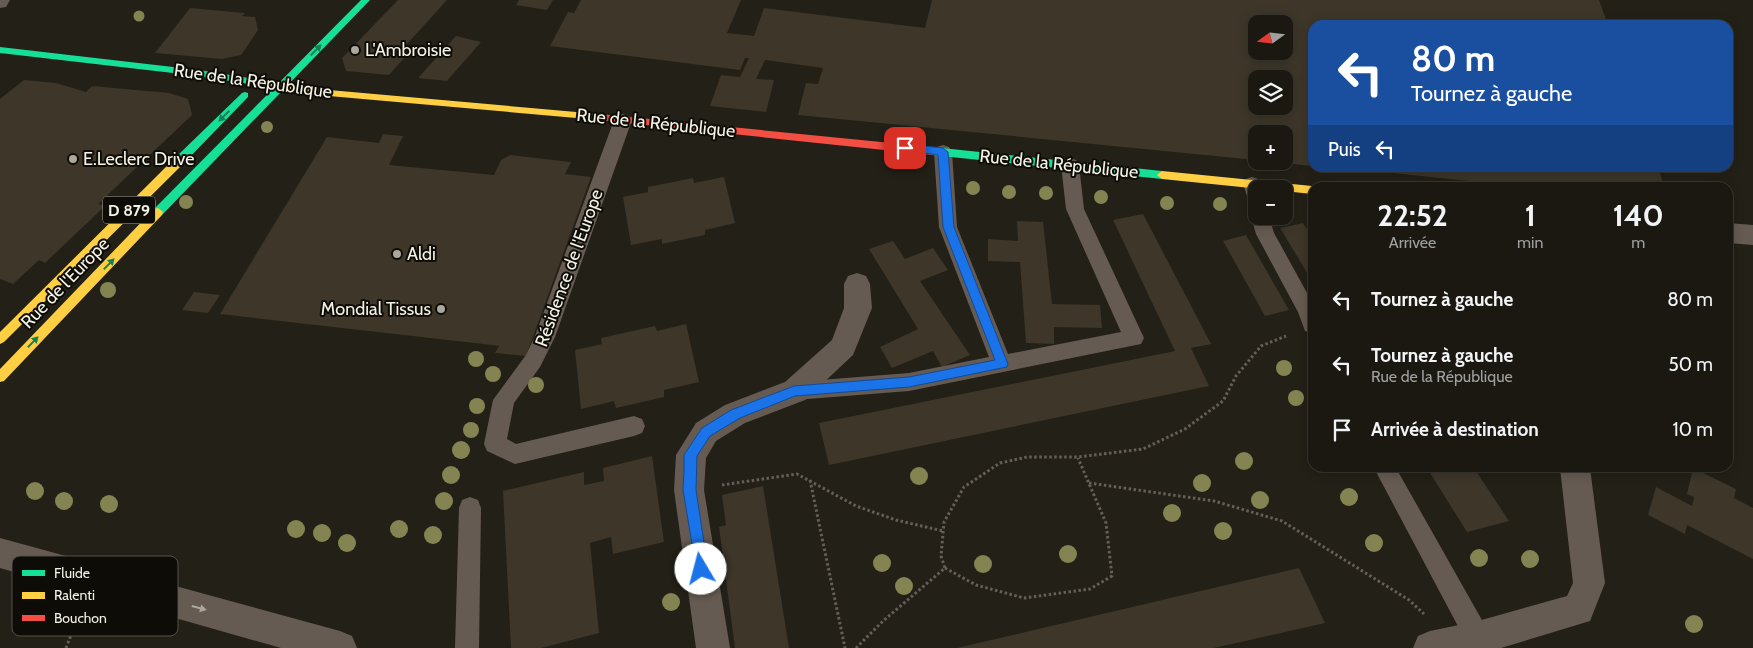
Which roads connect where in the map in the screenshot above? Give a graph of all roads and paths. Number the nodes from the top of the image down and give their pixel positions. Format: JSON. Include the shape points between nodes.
{"nodes":[{"id":1,"x":366,"y":0,"type":"edge"},
{"id":2,"x":0,"y":50,"type":"edge"},
{"id":3,"x":262,"y":78,"type":"junction"},
{"id":4,"x":282,"y":85,"type":"junction"},
{"id":5,"x":623,"y":120,"type":"junction"},
{"id":6,"x":943,"y":152,"type":"junction"},
{"id":7,"x":1070,"y":165,"type":"junction"},
{"id":8,"x":1308,"y":190,"type":"edge"},
{"id":9,"x":1248,"y":191,"type":"edge"},
{"id":10,"x":1293,"y":191,"type":"edge"},
{"id":11,"x":1262,"y":225,"type":"edge"},
{"id":12,"x":1733,"y":233,"type":"edge"},
{"id":13,"x":1753,"y":235,"type":"edge"},
{"id":14,"x":857,"y":284,"type":"dead end"},
{"id":15,"x":1304,"y":329,"type":"edge"},
{"id":16,"x":0,"y":339,"type":"edge"},
{"id":17,"x":1002,"y":364,"type":"junction"},
{"id":18,"x":0,"y":377,"type":"edge"},
{"id":19,"x":794,"y":391,"type":"junction"},
{"id":20,"x":634,"y":426,"type":"dead end"},
{"id":21,"x":1078,"y":457,"type":"junction"},
{"id":22,"x":1386,"y":472,"type":"edge"},
{"id":23,"x":1575,"y":472,"type":"edge"},
{"id":24,"x":810,"y":480,"type":"junction"},
{"id":25,"x":1089,"y":483,"type":"junction"},
{"id":26,"x":690,"y":490,"type":"junction"},
{"id":27,"x":470,"y":508,"type":"dead end"},
{"id":28,"x":943,"y":531,"type":"junction"},
{"id":29,"x":945,"y":568,"type":"junction"},
{"id":30,"x":178,"y":603,"type":"edge"},
{"id":31,"x":71,"y":636,"type":"edge"},
{"id":32,"x":1454,"y":643,"type":"edge"},
{"id":33,"x":66,"y":648,"type":"edge"},
{"id":34,"x":340,"y":648,"type":"edge"},
{"id":35,"x":467,"y":648,"type":"edge"},
{"id":36,"x":713,"y":648,"type":"edge"},
{"id":37,"x":845,"y":648,"type":"edge"},
{"id":38,"x":856,"y":648,"type":"edge"}],
"edges":[{"from":4,"to":1,"type":"street","number":"D 879","one_way":true},
{"from":2,"to":3,"type":"street","name":"Rue de la République"},
{"from":3,"to":4,"type":"street","name":"Rue de la République"},
{"from":3,"to":16,"type":"street","name":"Rue de l'Europe","number":"D 879","one_way":true},
{"from":4,"to":5,"type":"street","name":"Rue de la République","via":[[329,93]]},
{"from":18,"to":4,"type":"street","name":"Rue de l'Europe","number":"D 879","one_way":true},
{"from":5,"to":6,"type":"street","name":"Rue de la République"},
{"from":5,"to":20,"type":"lane","name":"Résidence de l'Europe","via":[[545,337],[533,361],[504,400],[496,444],[515,454]]},
{"from":6,"to":7,"type":"street","name":"Rue de la République"},
{"from":6,"to":17,"type":"lane","via":[[948,227]]},
{"from":7,"to":9,"type":"street","name":"Rue de la République"},
{"from":7,"to":17,"type":"lane","via":[[1075,209],[1134,338]]},
{"from":8,"to":10,"type":"street","name":"Rue de la République"},
{"from":11,"to":15,"type":"lane"},
{"from":12,"to":13,"type":"street"},
{"from":14,"to":19,"type":"street","via":[[858,308],[843,347]]},
{"from":15,"to":21,"type":"path","via":[[1260,346],[1236,376],[1223,401],[1185,429],[1143,449]]},
{"from":17,"to":19,"type":"lane","via":[[909,382]]},
{"from":19,"to":26,"type":"street","via":[[736,414],[706,432],[691,455]]},
{"from":21,"to":25,"type":"path"},
{"from":21,"to":28,"type":"path","via":[[1027,457],[1000,462],[964,487],[944,522]]},
{"from":22,"to":32,"type":"lane"},
{"from":23,"to":32,"type":"street","via":[[1589,582],[1578,609]]},
{"from":24,"to":26,"type":"path","via":[[797,474]]},
{"from":24,"to":28,"type":"path","via":[[856,506]]},
{"from":24,"to":37,"type":"path"},
{"from":25,"to":29,"type":"path","via":[[1106,523],[1112,576],[1090,589],[1024,598],[976,585]]},
{"from":25,"to":32,"type":"path","via":[[1214,501],[1282,521],[1409,600]]},
{"from":26,"to":36,"type":"street"},
{"from":27,"to":35,"type":"lane"},
{"from":28,"to":29,"type":"path"},
{"from":29,"to":38,"type":"path","via":[[883,620]]},
{"from":30,"to":34,"type":"street","one_way":true},
{"from":31,"to":33,"type":"path"}]}
